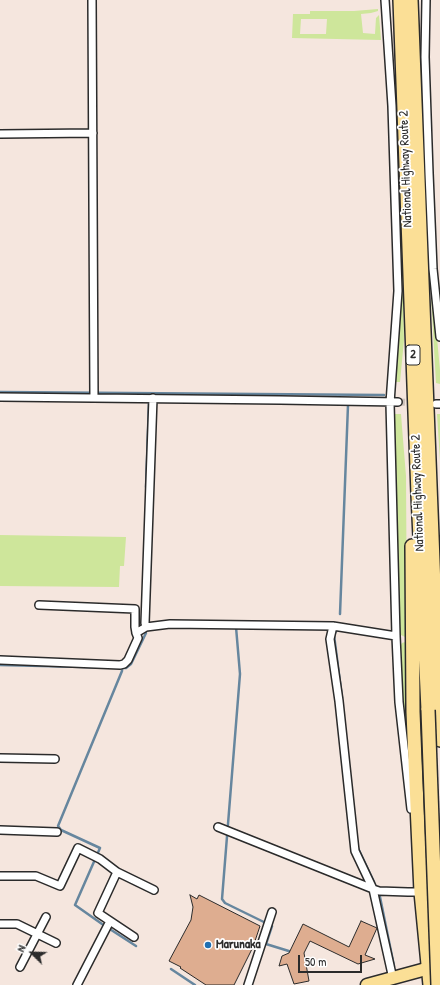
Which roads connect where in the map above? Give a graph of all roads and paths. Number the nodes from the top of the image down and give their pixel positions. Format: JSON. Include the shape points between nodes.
{"nodes":[{"id":1,"x":92,"y":0,"type":"edge"},
{"id":2,"x":385,"y":0,"type":"edge"},
{"id":3,"x":400,"y":0,"type":"edge"},
{"id":4,"x":411,"y":0,"type":"edge"},
{"id":5,"x":426,"y":0,"type":"edge"},
{"id":6,"x":0,"y":134,"type":"edge"},
{"id":7,"x":93,"y":134,"type":"junction"},
{"id":8,"x":440,"y":337,"type":"edge"},
{"id":9,"x":426,"y":369,"type":"junction"},
{"id":10,"x":94,"y":395,"type":"junction"},
{"id":11,"x":0,"y":397,"type":"edge"},
{"id":12,"x":153,"y":398,"type":"junction"},
{"id":13,"x":398,"y":402,"type":"tunnel mouth"},
{"id":14,"x":390,"y":403,"type":"junction"},
{"id":15,"x":418,"y":495,"type":"junction"},
{"id":16,"x":440,"y":534,"type":"edge"},
{"id":17,"x":39,"y":605,"type":"dead end"},
{"id":18,"x":333,"y":626,"type":"junction"},
{"id":19,"x":142,"y":629,"type":"junction"},
{"id":20,"x":398,"y":638,"type":"junction"},
{"id":21,"x":0,"y":660,"type":"edge"},
{"id":22,"x":433,"y":710,"type":"junction"},
{"id":23,"x":440,"y":740,"type":"edge"},
{"id":24,"x":0,"y":758,"type":"edge"},
{"id":25,"x":55,"y":759,"type":"dead end"},
{"id":26,"x":218,"y":828,"type":"dead end"},
{"id":27,"x":0,"y":830,"type":"edge"},
{"id":28,"x":57,"y":832,"type":"dead end"},
{"id":29,"x":117,"y":872,"type":"junction"},
{"id":30,"x":420,"y":875,"type":"junction"},
{"id":31,"x":0,"y":876,"type":"edge"},
{"id":32,"x":373,"y":889,"type":"junction"},
{"id":33,"x":154,"y":890,"type":"dead end"},
{"id":34,"x":421,"y":892,"type":"junction"},
{"id":35,"x":272,"y":912,"type":"dead end"},
{"id":36,"x":46,"y":918,"type":"dead end"},
{"id":37,"x":0,"y":924,"type":"edge"},
{"id":38,"x":108,"y":925,"type":"junction"},
{"id":39,"x":37,"y":934,"type":"junction"},
{"id":40,"x":134,"y":937,"type":"dead end"},
{"id":41,"x":56,"y":943,"type":"dead end"},
{"id":42,"x":20,"y":967,"type":"dead end"},
{"id":43,"x":434,"y":967,"type":"edge"},
{"id":44,"x":393,"y":979,"type":"junction"},
{"id":45,"x":432,"y":983,"type":"edge"},
{"id":46,"x":77,"y":985,"type":"edge"},
{"id":47,"x":248,"y":985,"type":"edge"},
{"id":48,"x":367,"y":985,"type":"edge"}],
"edges":[{"from":1,"to":7,"type":"street"},
{"from":2,"to":14,"type":"street","via":[[392,106],[398,291]]},
{"from":3,"to":15,"type":"highway","name":"National Highway Route 2","number":"2"},
{"from":4,"to":9,"type":"highway","name":"National Highway Route 2","number":"2"},
{"from":5,"to":8,"type":"street","via":[[429,173],[433,269]]},
{"from":6,"to":7,"type":"street"},
{"from":7,"to":10,"type":"street"},
{"from":9,"to":16,"type":"highway"},
{"from":9,"to":22,"type":"highway","name":"National Highway Route 2","number":"2"},
{"from":10,"to":11,"type":"street"},
{"from":10,"to":12,"type":"street"},
{"from":12,"to":14,"type":"street"},
{"from":12,"to":19,"type":"street","via":[[145,623]]},
{"from":13,"to":14,"type":"street"},
{"from":14,"to":20,"type":"street"},
{"from":15,"to":22,"type":"highway","name":"National Highway Route 2","number":"2"},
{"from":15,"to":30,"type":"highway","via":[[412,517],[413,712]]},
{"from":17,"to":19,"type":"street","via":[[135,609],[135,628]]},
{"from":18,"to":19,"type":"street","via":[[170,624]]},
{"from":18,"to":20,"type":"street"},
{"from":18,"to":32,"type":"street","via":[[330,639],[355,851]]},
{"from":19,"to":21,"type":"street","via":[[128,660],[120,665]]},
{"from":20,"to":30,"type":"street","via":[[399,702]]},
{"from":22,"to":23,"type":"highway","name":"National Highway Route 2","number":"2"},
{"from":22,"to":45,"type":"highway","name":"National Highway Route 2","number":"2","bridge":true},
{"from":24,"to":25,"type":"street"},
{"from":26,"to":32,"type":"street"},
{"from":27,"to":28,"type":"street"},
{"from":29,"to":31,"type":"street","via":[[97,857],[78,848],[60,886],[36,876]]},
{"from":29,"to":33,"type":"street"},
{"from":29,"to":38,"type":"street","via":[[98,913]]},
{"from":30,"to":34,"type":"highway"},
{"from":32,"to":34,"type":"street"},
{"from":32,"to":44,"type":"street"},
{"from":34,"to":43,"type":"highway"},
{"from":35,"to":47,"type":"street"},
{"from":36,"to":39,"type":"street"},
{"from":37,"to":39,"type":"street","via":[[17,924]]},
{"from":38,"to":40,"type":"street"},
{"from":38,"to":46,"type":"street"},
{"from":39,"to":41,"type":"street"},
{"from":39,"to":42,"type":"street"},
{"from":43,"to":44,"type":"main road"},
{"from":43,"to":45,"type":"highway"},
{"from":44,"to":48,"type":"main road"}]}
